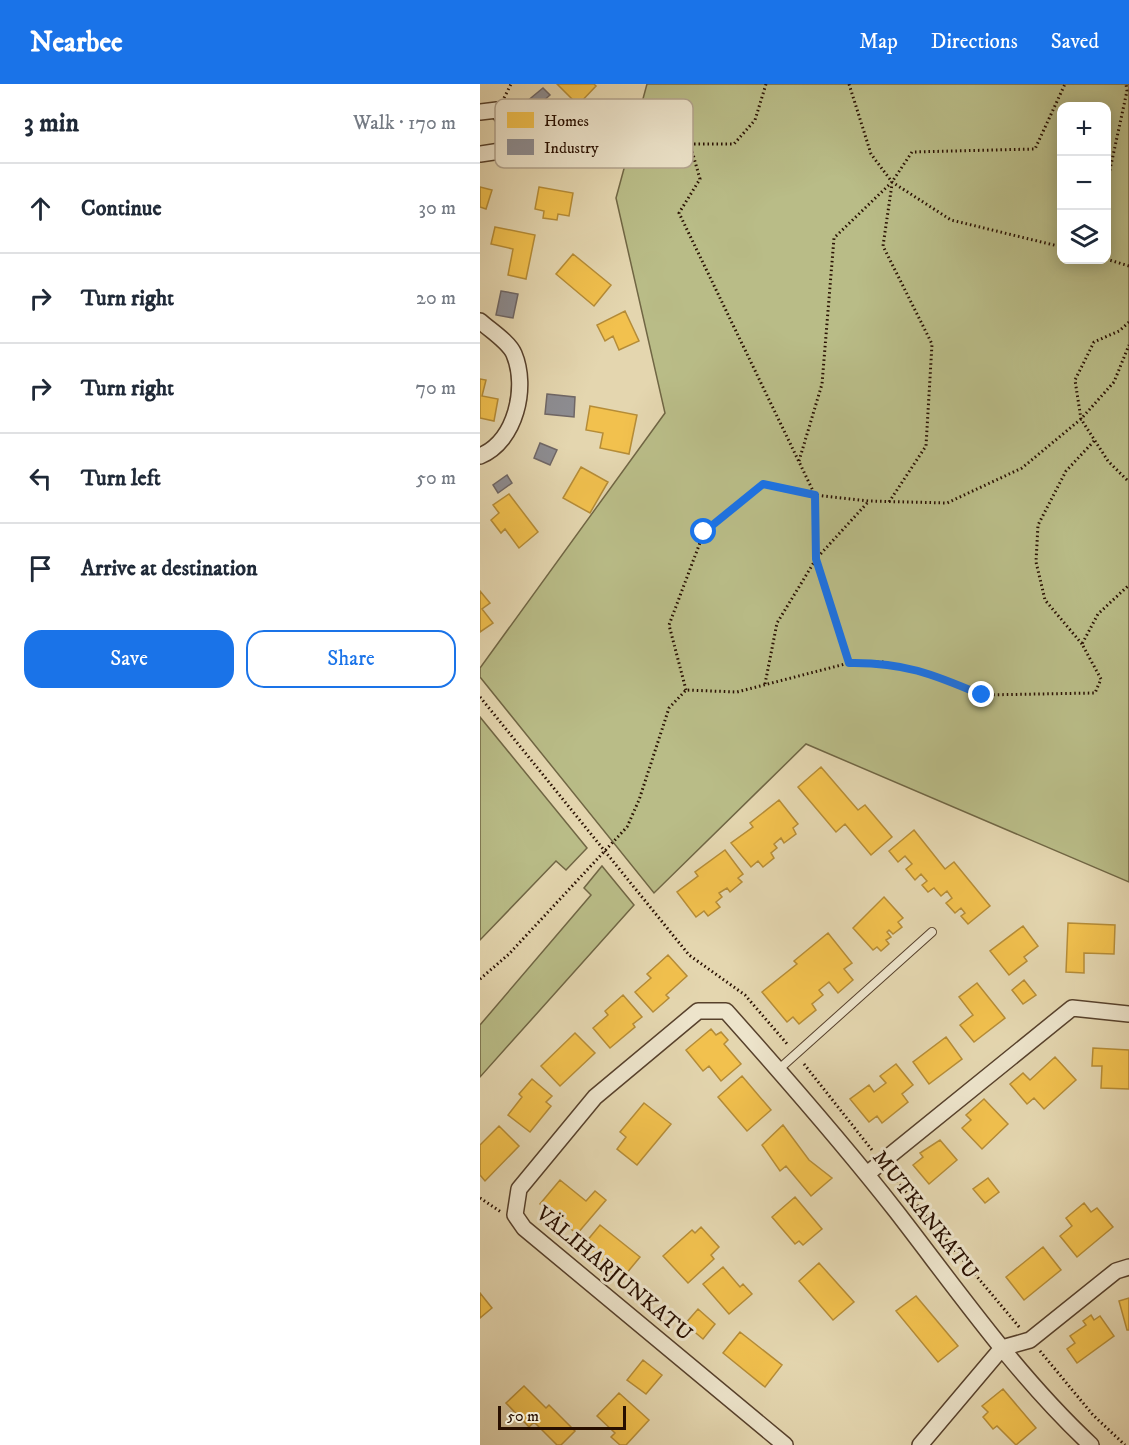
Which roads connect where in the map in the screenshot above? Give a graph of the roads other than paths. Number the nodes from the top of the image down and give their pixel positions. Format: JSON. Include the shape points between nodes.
{"nodes":[{"id":1,"x":495,"y":110,"type":"edge"},
{"id":2,"x":480,"y":112,"type":"edge"},
{"id":3,"x":495,"y":152,"type":"edge"},
{"id":4,"x":480,"y":154,"type":"edge"},
{"id":5,"x":480,"y":321,"type":"edge"},
{"id":6,"x":480,"y":456,"type":"edge"},
{"id":7,"x":932,"y":932,"type":"dead end"},
{"id":8,"x":726,"y":1011,"type":"joint"},
{"id":9,"x":1129,"y":1014,"type":"edge"},
{"id":10,"x":778,"y":1070,"type":"junction"},
{"id":11,"x":867,"y":1174,"type":"junction"},
{"id":12,"x":1129,"y":1267,"type":"edge"},
{"id":13,"x":1002,"y":1348,"type":"junction"},
{"id":14,"x":785,"y":1445,"type":"edge"},
{"id":15,"x":920,"y":1445,"type":"edge"},
{"id":16,"x":1091,"y":1445,"type":"edge"}],
"edges":[{"from":1,"to":2,"type":"street"},
{"from":3,"to":4,"type":"street"},
{"from":5,"to":6,"type":"street","via":[[513,351],[521,381],[518,405],[502,439]]},
{"from":7,"to":10,"type":"lane"},
{"from":8,"to":10,"type":"street","name":"MUTKANKATU"},
{"from":8,"to":14,"type":"street","name":"VÄLIHARJUNKATU","via":[[698,1011],[595,1097],[519,1189],[515,1215],[524,1228]]},
{"from":9,"to":11,"type":"street","via":[[1072,1008]]},
{"from":10,"to":11,"type":"street","name":"MUTKANKATU"},
{"from":11,"to":13,"type":"street","name":"MUTKANKATU"},
{"from":12,"to":13,"type":"street","via":[[1116,1271],[1030,1340]]},
{"from":13,"to":15,"type":"street"},
{"from":13,"to":16,"type":"street","name":"MUTKANKATU"}]}
